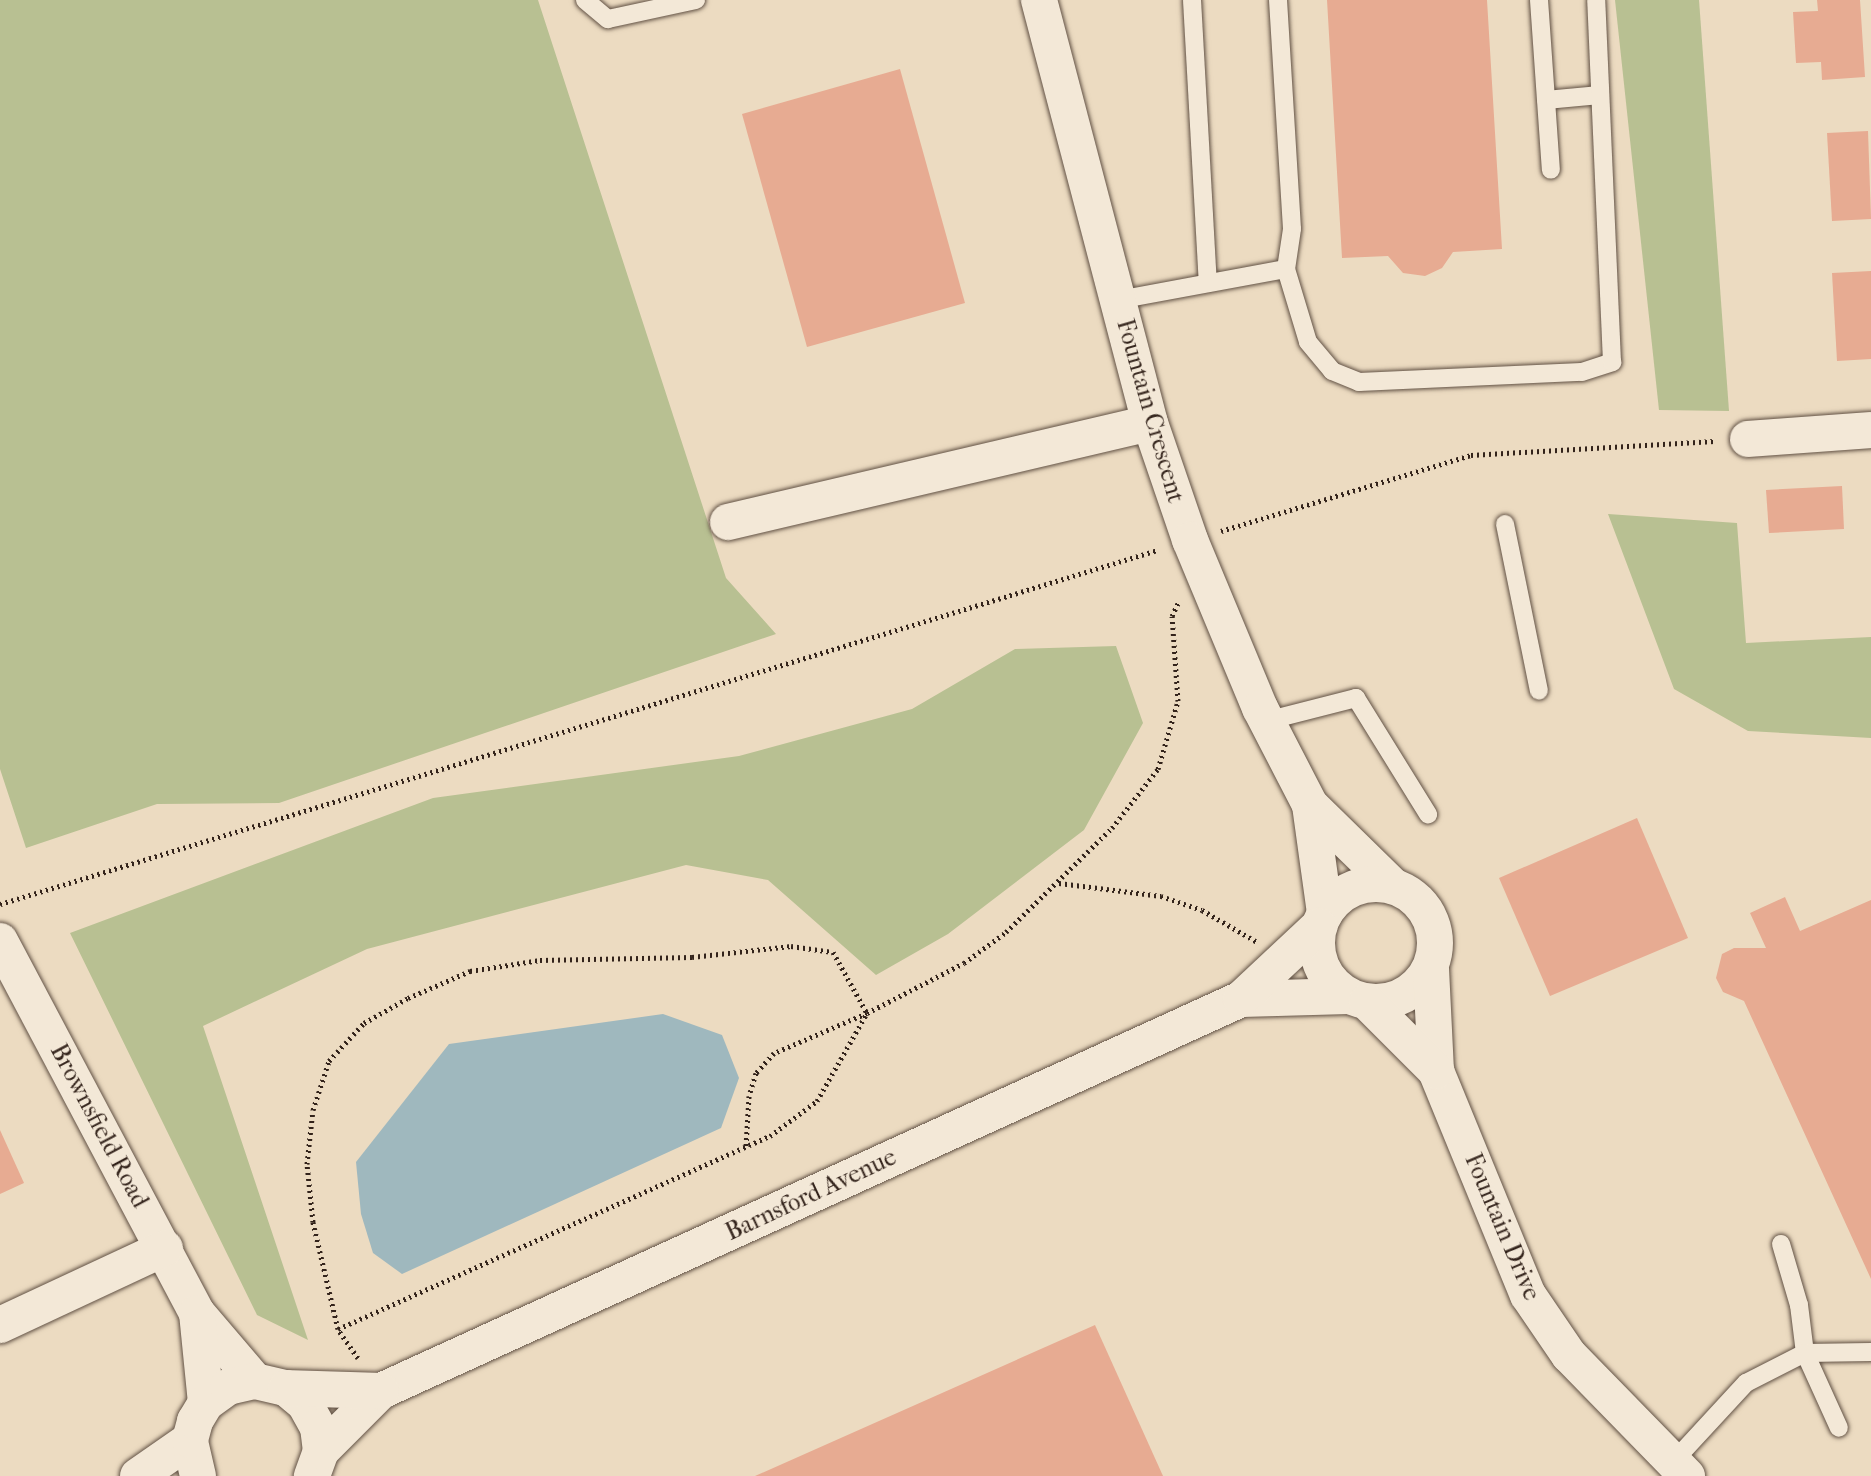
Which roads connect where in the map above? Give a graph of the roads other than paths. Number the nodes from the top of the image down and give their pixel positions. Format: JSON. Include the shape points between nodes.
{"nodes":[{"id":1,"x":585,"y":0,"type":"edge"},
{"id":2,"x":696,"y":0,"type":"edge"},
{"id":3,"x":1039,"y":0,"type":"edge"},
{"id":4,"x":1192,"y":0,"type":"edge"},
{"id":5,"x":1278,"y":0,"type":"edge"},
{"id":6,"x":1539,"y":0,"type":"edge"},
{"id":7,"x":1596,"y":0,"type":"edge"},
{"id":8,"x":1600,"y":95,"type":"junction"},
{"id":9,"x":1546,"y":100,"type":"junction"},
{"id":10,"x":1551,"y":170,"type":"dead end"},
{"id":11,"x":1286,"y":269,"type":"junction"},
{"id":12,"x":1208,"y":283,"type":"junction"},
{"id":13,"x":1118,"y":300,"type":"junction"},
{"id":14,"x":1150,"y":423,"type":"junction"},
{"id":15,"x":1871,"y":430,"type":"edge"},
{"id":16,"x":1748,"y":439,"type":"road end"},
{"id":17,"x":728,"y":522,"type":"dead end"},
{"id":18,"x":1505,"y":524,"type":"dead end"},
{"id":19,"x":1539,"y":691,"type":"dead end"},
{"id":20,"x":1266,"y":721,"type":"junction"},
{"id":21,"x":1310,"y":805,"type":"junction"},
{"id":22,"x":1428,"y":814,"type":"dead end"},
{"id":23,"x":1393,"y":886,"type":"junction"},
{"id":24,"x":1322,"y":920,"type":"junction"},
{"id":25,"x":2,"y":948,"type":"edge"},
{"id":26,"x":1431,"y":969,"type":"junction"},
{"id":27,"x":1241,"y":999,"type":"junction"},
{"id":28,"x":1358,"y":999,"type":"junction"},
{"id":29,"x":1436,"y":1071,"type":"junction"},
{"id":30,"x":1781,"y":1244,"type":"dead end"},
{"id":31,"x":165,"y":1248,"type":"junction"},
{"id":32,"x":197,"y":1313,"type":"junction"},
{"id":33,"x":0,"y":1325,"type":"edge"},
{"id":34,"x":1871,"y":1352,"type":"edge"},
{"id":35,"x":1805,"y":1353,"type":"junction"},
{"id":36,"x":270,"y":1385,"type":"junction"},
{"id":37,"x":381,"y":1391,"type":"junction"},
{"id":38,"x":206,"y":1403,"type":"junction"},
{"id":39,"x":1839,"y":1428,"type":"dead end"},
{"id":40,"x":190,"y":1440,"type":"junction"},
{"id":41,"x":316,"y":1463,"type":"edge"},
{"id":42,"x":1680,"y":1469,"type":"edge"},
{"id":43,"x":138,"y":1476,"type":"edge"},
{"id":44,"x":198,"y":1476,"type":"edge"}],
"edges":[{"from":1,"to":2,"type":"lane","via":[[608,19]]},
{"from":3,"to":13,"type":"street","name":"Fountain Crescent"},
{"from":4,"to":12,"type":"lane"},
{"from":5,"to":11,"type":"lane","via":[[1292,229]]},
{"from":6,"to":9,"type":"lane"},
{"from":7,"to":8,"type":"lane"},
{"from":8,"to":9,"type":"lane"},
{"from":8,"to":11,"type":"lane","via":[[1612,362],[1582,372],[1359,382],[1332,371],[1308,342]]},
{"from":9,"to":10,"type":"lane"},
{"from":11,"to":12,"type":"lane"},
{"from":12,"to":13,"type":"lane"},
{"from":13,"to":14,"type":"street","name":"Fountain Crescent"},
{"from":14,"to":17,"type":"street"},
{"from":14,"to":20,"type":"street","name":"Fountain Crescent","via":[[1190,540]]},
{"from":15,"to":16,"type":"street"},
{"from":18,"to":19,"type":"lane"},
{"from":20,"to":21,"type":"street","name":"Fountain Crescent"},
{"from":20,"to":22,"type":"lane","via":[[1356,698]]},
{"from":21,"to":23,"type":"street","name":"Fountain Crescent"},
{"from":21,"to":24,"type":"street","name":"Fountain Crescent"},
{"from":23,"to":24,"type":"street","via":[[1353,888]]},
{"from":23,"to":26,"type":"street","via":[[1426,910],[1436,950]]},
{"from":24,"to":27,"type":"street","name":"Barnsford Avenue"},
{"from":24,"to":28,"type":"street","via":[[1319,959],[1335,987]]},
{"from":25,"to":31,"type":"street","name":"Brownsfield Road"},
{"from":26,"to":28,"type":"street","via":[[1403,997]]},
{"from":26,"to":29,"type":"street","name":"Fountain Drive"},
{"from":27,"to":28,"type":"street","name":"Barnsford Avenue"},
{"from":27,"to":37,"type":"street","name":"Barnsford Avenue"},
{"from":28,"to":29,"type":"street","name":"Fountain Drive"},
{"from":29,"to":42,"type":"street","name":"Fountain Drive","via":[[1528,1295],[1569,1355]]},
{"from":30,"to":35,"type":"lane","via":[[1799,1305]]},
{"from":31,"to":32,"type":"street","name":"Brownsfield Road"},
{"from":31,"to":33,"type":"street"},
{"from":32,"to":36,"type":"street","name":"Brownsfield Road"},
{"from":32,"to":38,"type":"street","name":"Brownsfield Road"},
{"from":34,"to":35,"type":"lane"},
{"from":35,"to":39,"type":"lane"},
{"from":35,"to":42,"type":"lane","via":[[1746,1383]]},
{"from":36,"to":37,"type":"street","name":"Barnsford Avenue"},
{"from":36,"to":38,"type":"street","name":"Barnsford Avenue","via":[[228,1387]]},
{"from":36,"to":41,"type":"street","name":"Barnsford Avenue","via":[[305,1404],[318,1427]]},
{"from":37,"to":41,"type":"street","name":"Barnsford Avenue"},
{"from":38,"to":40,"type":"street"},
{"from":40,"to":43,"type":"street"},
{"from":40,"to":44,"type":"street"}]}
